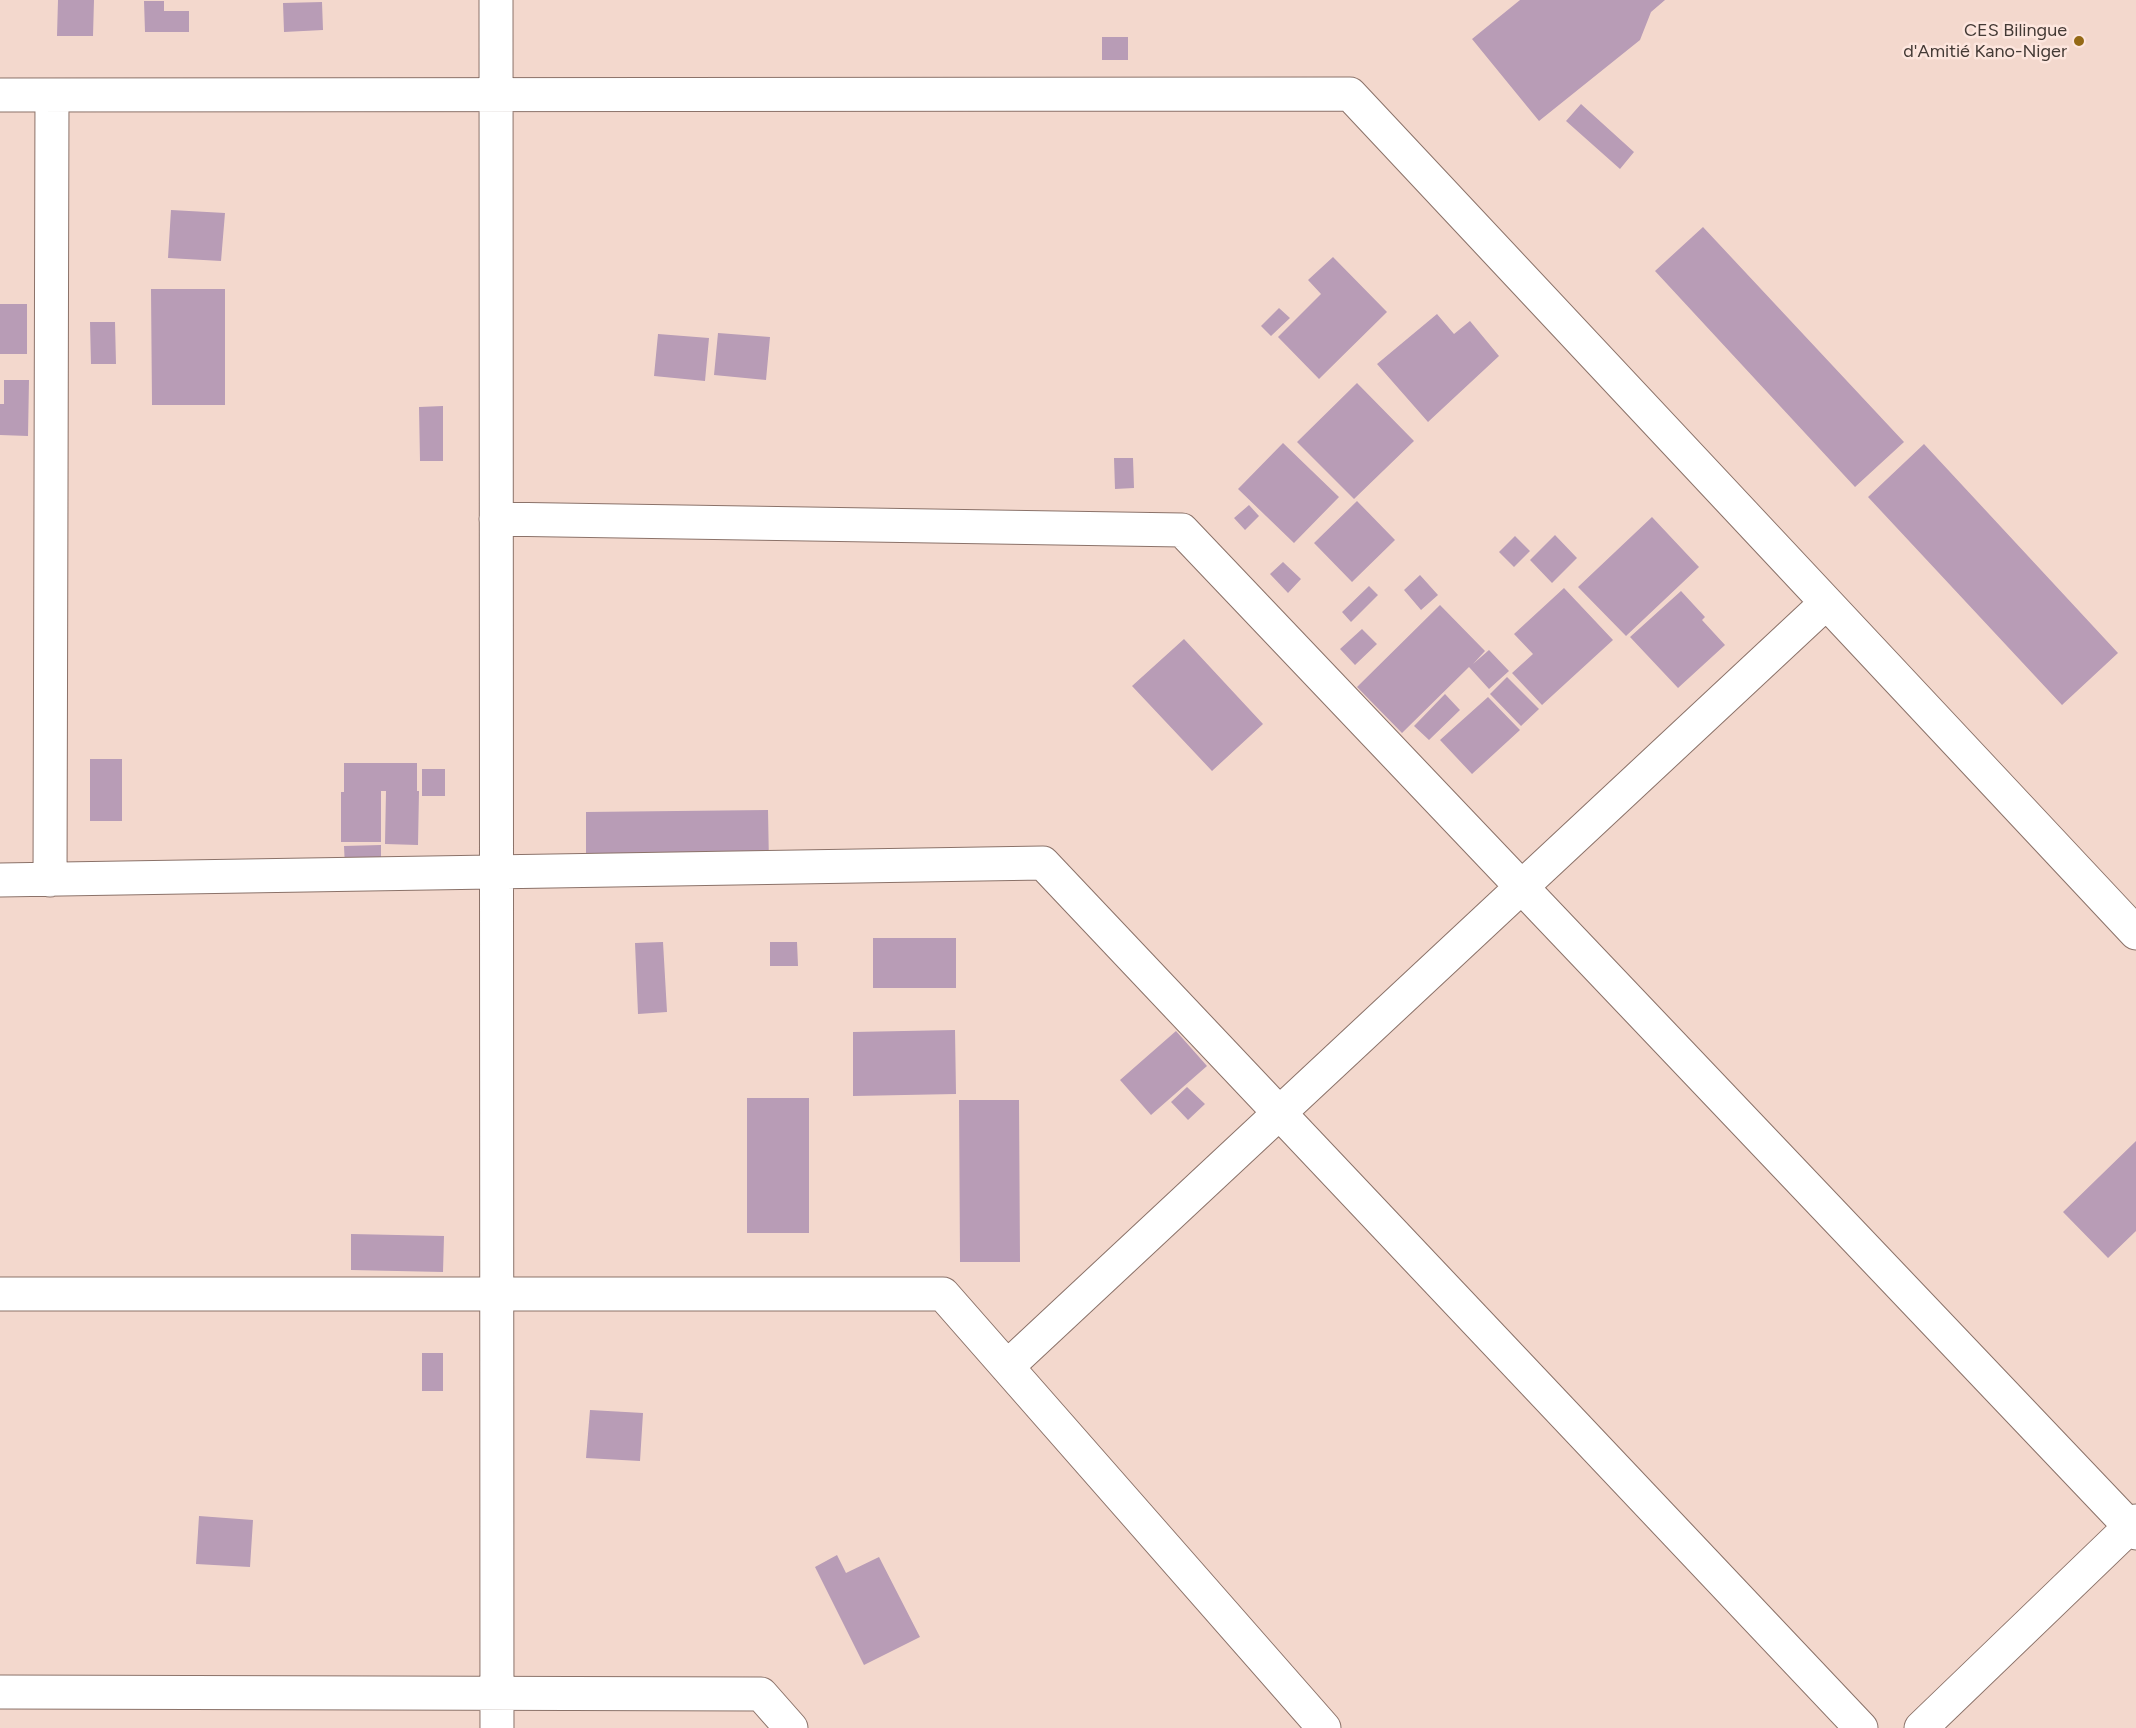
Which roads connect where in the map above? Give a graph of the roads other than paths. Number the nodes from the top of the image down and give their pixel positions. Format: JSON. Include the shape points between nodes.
{"nodes":[{"id":1,"x":496,"y":0,"type":"edge"},
{"id":2,"x":0,"y":95,"type":"edge"},
{"id":3,"x":52,"y":95,"type":"junction"},
{"id":4,"x":496,"y":95,"type":"junction"},
{"id":5,"x":496,"y":519,"type":"junction"},
{"id":6,"x":1826,"y":603,"type":"junction"},
{"id":7,"x":496,"y":873,"type":"junction"},
{"id":8,"x":0,"y":880,"type":"edge"},
{"id":9,"x":50,"y":880,"type":"junction"},
{"id":10,"x":1522,"y":887,"type":"junction"},
{"id":11,"x":2136,"y":933,"type":"edge"},
{"id":12,"x":1279,"y":1113,"type":"junction"},
{"id":13,"x":0,"y":1294,"type":"edge"},
{"id":14,"x":497,"y":1294,"type":"junction"},
{"id":15,"x":1008,"y":1367,"type":"junction"},
{"id":16,"x":2134,"y":1527,"type":"edge"},
{"id":17,"x":0,"y":1692,"type":"edge"},
{"id":18,"x":497,"y":1694,"type":"junction"},
{"id":19,"x":497,"y":1728,"type":"edge"},
{"id":20,"x":791,"y":1728,"type":"edge"},
{"id":21,"x":1324,"y":1728,"type":"edge"},
{"id":22,"x":1862,"y":1728,"type":"edge"},
{"id":23,"x":1921,"y":1728,"type":"edge"}],
"edges":[{"from":1,"to":4,"type":"street"},
{"from":2,"to":3,"type":"street"},
{"from":3,"to":4,"type":"street"},
{"from":3,"to":9,"type":"street"},
{"from":4,"to":5,"type":"street"},
{"from":4,"to":6,"type":"street","via":[[1350,94]]},
{"from":5,"to":7,"type":"street"},
{"from":5,"to":10,"type":"street","via":[[1182,530]]},
{"from":6,"to":10,"type":"street"},
{"from":6,"to":11,"type":"street"},
{"from":7,"to":9,"type":"street"},
{"from":7,"to":12,"type":"street","via":[[1043,863]]},
{"from":7,"to":14,"type":"street"},
{"from":8,"to":9,"type":"street"},
{"from":10,"to":12,"type":"street"},
{"from":10,"to":16,"type":"street"},
{"from":12,"to":15,"type":"street"},
{"from":12,"to":22,"type":"street"},
{"from":13,"to":14,"type":"street"},
{"from":14,"to":15,"type":"street","via":[[943,1294]]},
{"from":14,"to":18,"type":"street"},
{"from":15,"to":21,"type":"street"},
{"from":16,"to":23,"type":"street"},
{"from":17,"to":18,"type":"street"},
{"from":18,"to":19,"type":"street"},
{"from":18,"to":20,"type":"street","via":[[761,1694]]}]}
